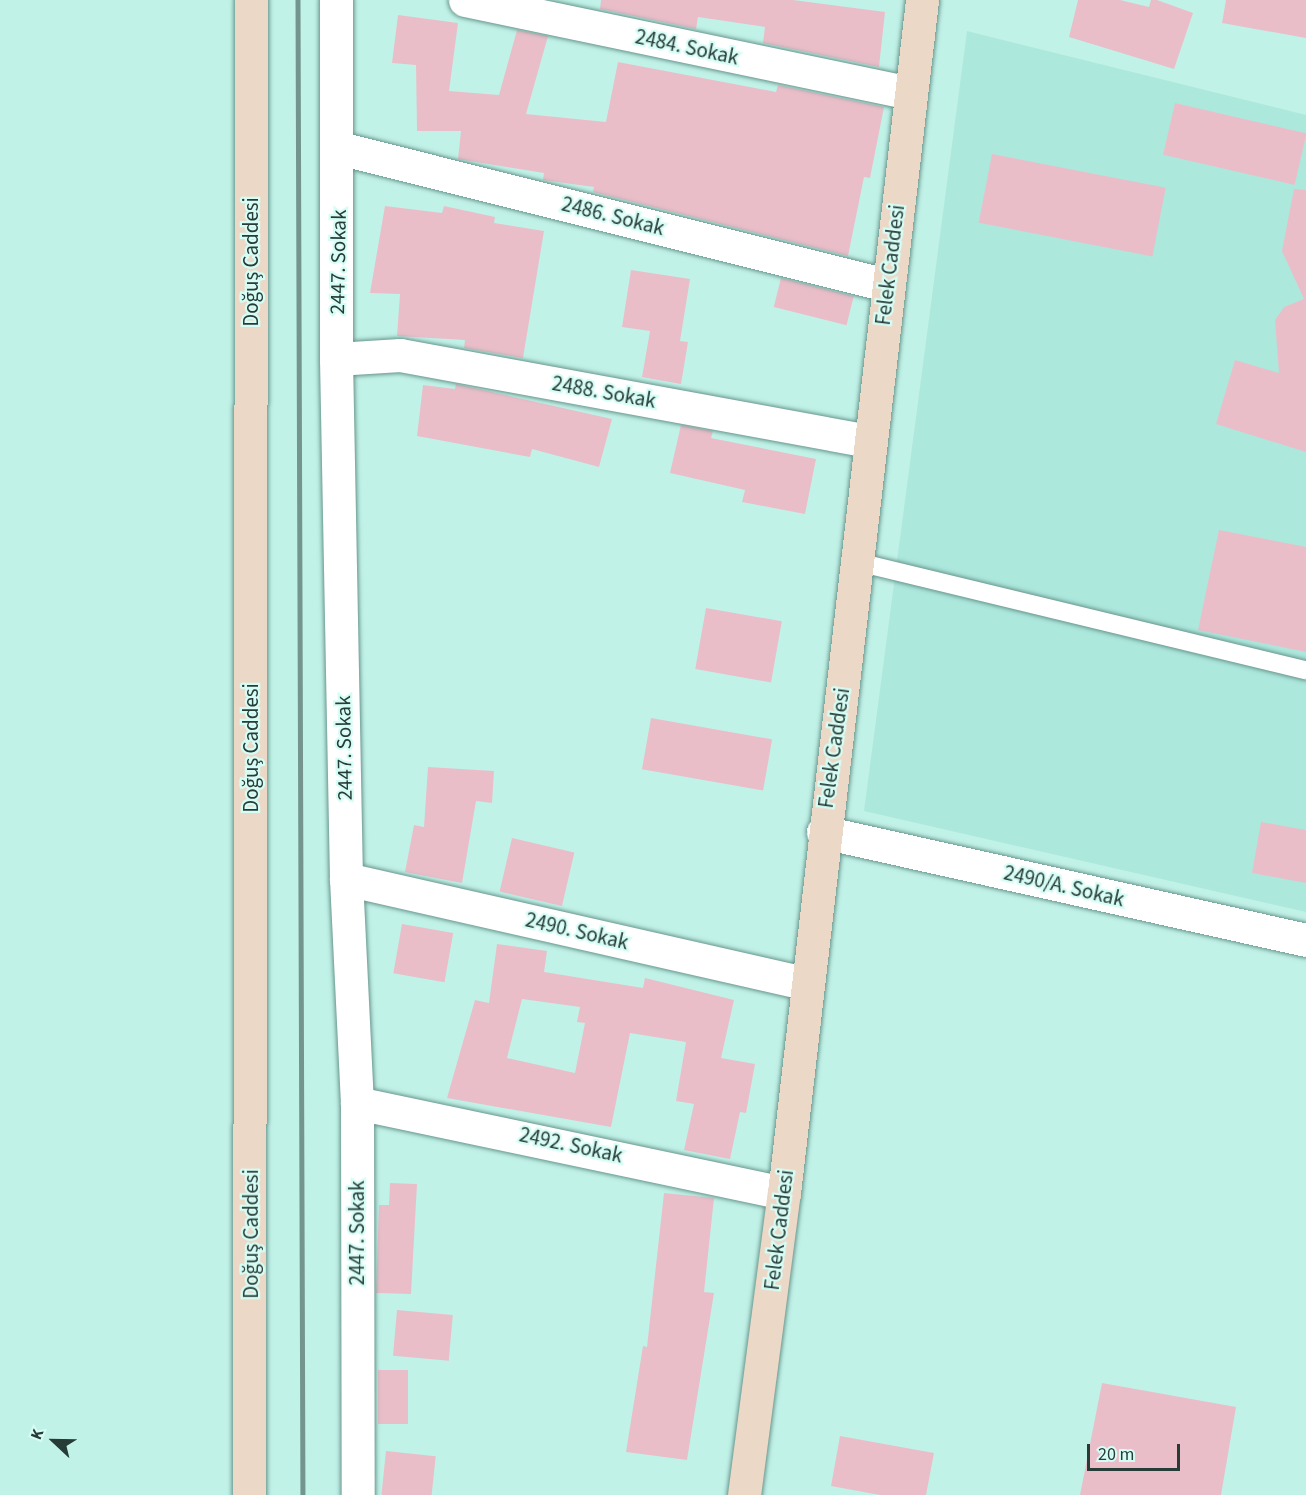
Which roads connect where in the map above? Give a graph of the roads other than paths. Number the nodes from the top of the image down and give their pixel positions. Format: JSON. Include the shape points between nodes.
{"nodes":[{"id":1,"x":250,"y":0,"type":"edge"},
{"id":2,"x":336,"y":0,"type":"edge"},
{"id":3,"x":465,"y":0,"type":"edge"},
{"id":4,"x":922,"y":0,"type":"edge"},
{"id":5,"x":910,"y":93,"type":"junction"},
{"id":6,"x":339,"y":147,"type":"junction"},
{"id":7,"x":887,"y":285,"type":"junction"},
{"id":8,"x":336,"y":358,"type":"junction"},
{"id":9,"x":870,"y":441,"type":"junction"},
{"id":10,"x":858,"y":562,"type":"junction"},
{"id":11,"x":1306,"y":670,"type":"edge"},
{"id":12,"x":823,"y":832,"type":"junction"},
{"id":13,"x":346,"y":879,"type":"junction"},
{"id":14,"x":1306,"y":940,"type":"edge"},
{"id":15,"x":807,"y":984,"type":"junction"},
{"id":16,"x":357,"y":1103,"type":"junction"},
{"id":17,"x":784,"y":1193,"type":"junction"},
{"id":18,"x":249,"y":1495,"type":"edge"},
{"id":19,"x":358,"y":1495,"type":"edge"},
{"id":20,"x":744,"y":1495,"type":"edge"}],
"edges":[{"from":1,"to":18,"type":"main road","name":"Doğuş Caddesi"},
{"from":2,"to":6,"type":"street","name":"2447. Sokak"},
{"from":3,"to":5,"type":"street","name":"2484. Sokak"},
{"from":4,"to":5,"type":"main road","name":"Felek Caddesi"},
{"from":5,"to":7,"type":"main road","name":"Felek Caddesi"},
{"from":6,"to":7,"type":"street","name":"2486. Sokak"},
{"from":6,"to":8,"type":"street","name":"2447. Sokak"},
{"from":7,"to":9,"type":"main road","name":"Felek Caddesi"},
{"from":8,"to":9,"type":"street","name":"2488. Sokak","via":[[400,356]]},
{"from":8,"to":13,"type":"street","name":"2447. Sokak"},
{"from":9,"to":10,"type":"main road","name":"Felek Caddesi"},
{"from":10,"to":11,"type":"lane"},
{"from":10,"to":12,"type":"main road","name":"Felek Caddesi"},
{"from":12,"to":14,"type":"street","name":"2490/A. Sokak"},
{"from":12,"to":15,"type":"main road","name":"Felek Caddesi"},
{"from":13,"to":15,"type":"street","name":"2490. Sokak"},
{"from":13,"to":16,"type":"street","name":"2447. Sokak"},
{"from":15,"to":17,"type":"main road","name":"Felek Caddesi"},
{"from":16,"to":17,"type":"street","name":"2492. Sokak"},
{"from":16,"to":19,"type":"street","name":"2447. Sokak"},
{"from":17,"to":20,"type":"main road","name":"Felek Caddesi"}]}
